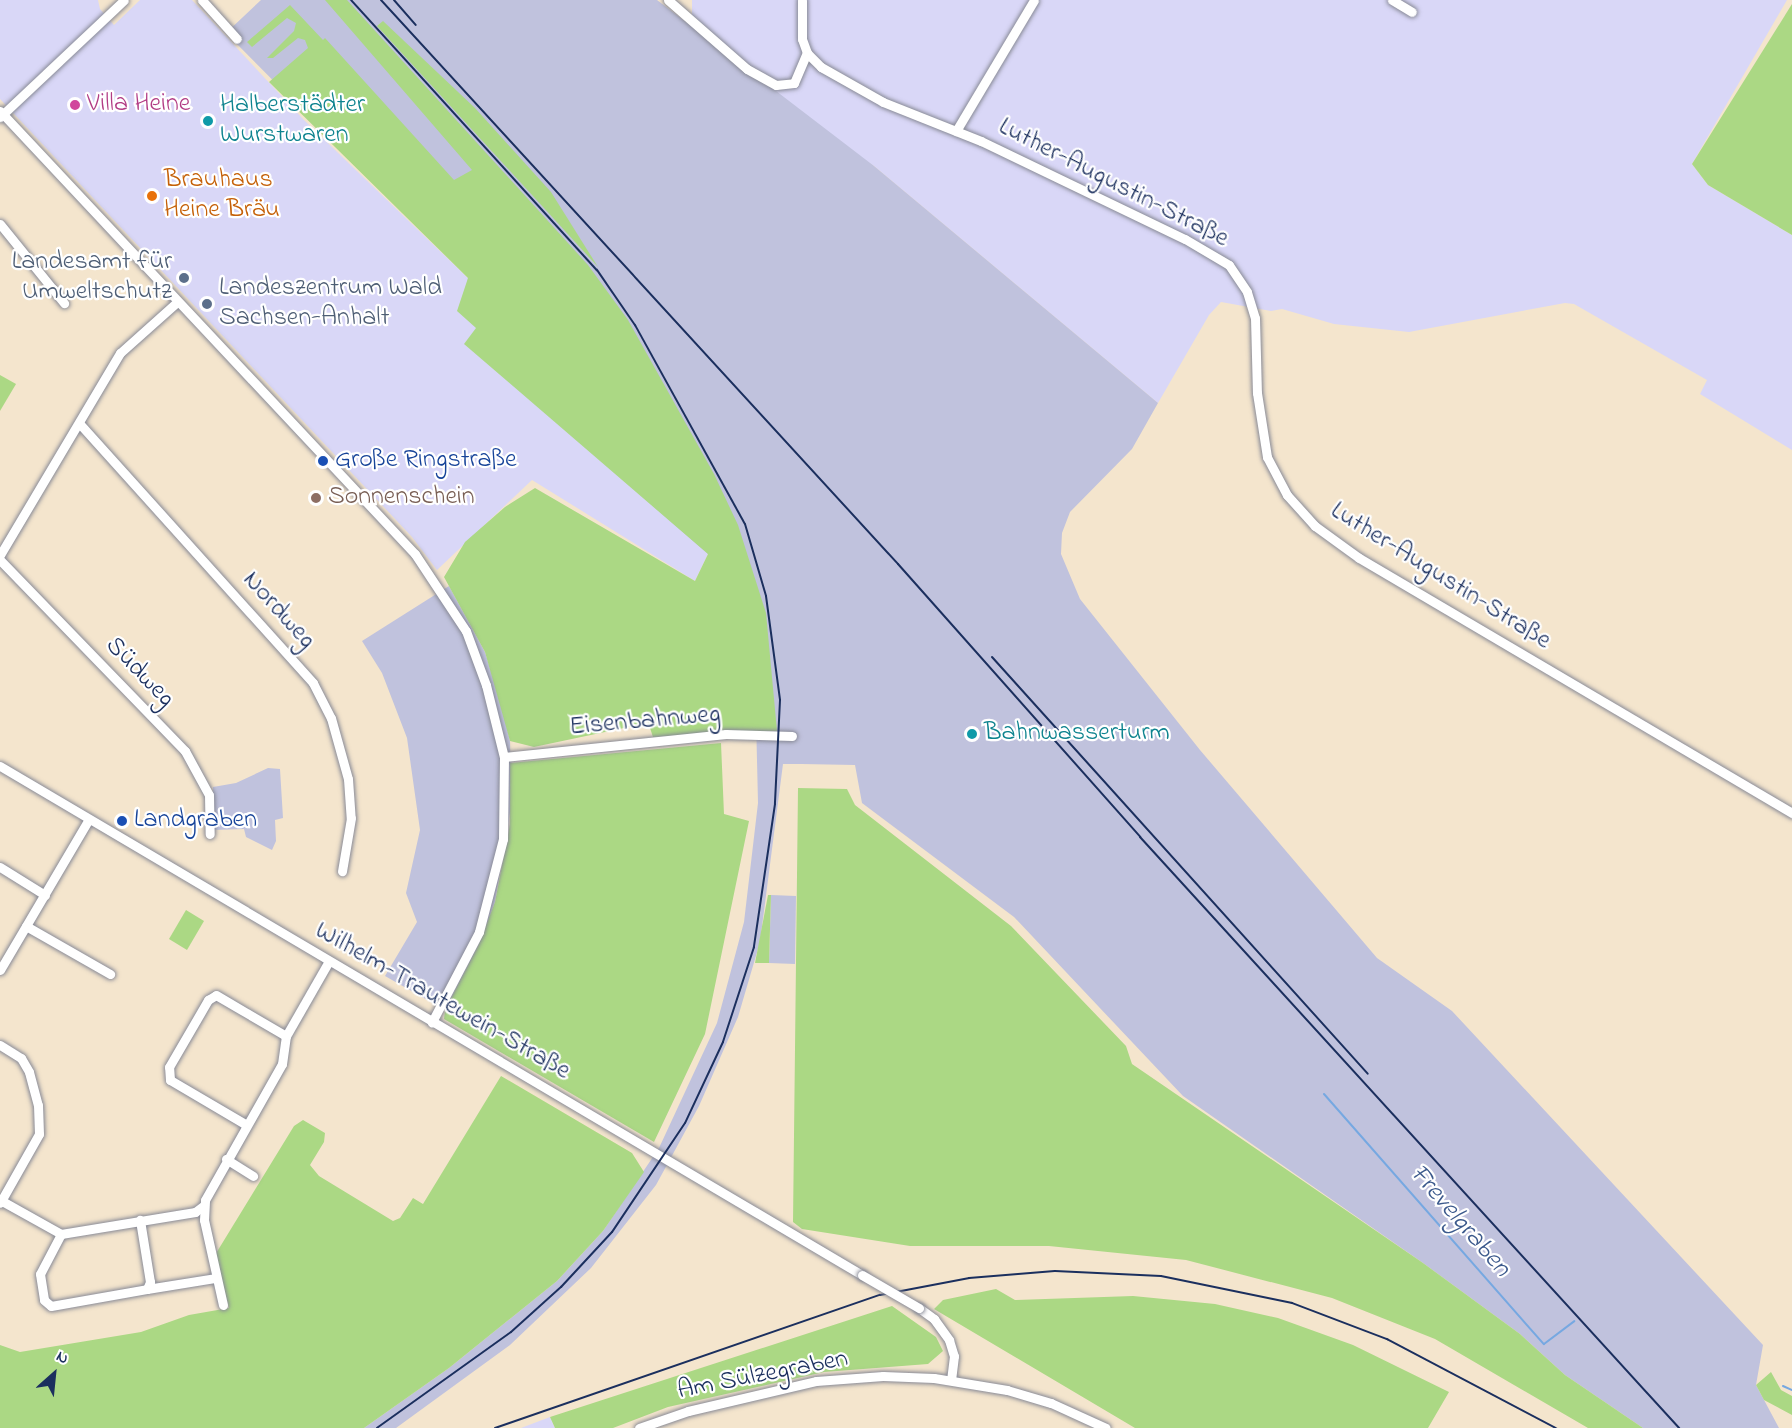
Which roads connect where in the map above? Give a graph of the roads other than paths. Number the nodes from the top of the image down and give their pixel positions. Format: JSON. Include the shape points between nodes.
{"nodes":[{"id":1,"x":124,"y":0,"type":"edge"},
{"id":2,"x":202,"y":0,"type":"edge"},
{"id":3,"x":668,"y":0,"type":"edge"},
{"id":4,"x":802,"y":0,"type":"edge"},
{"id":5,"x":1034,"y":0,"type":"edge"},
{"id":6,"x":1392,"y":0,"type":"edge"},
{"id":7,"x":1412,"y":12,"type":"dead end"},
{"id":8,"x":237,"y":39,"type":"dead end"},
{"id":9,"x":807,"y":52,"type":"junction"},
{"id":10,"x":1,"y":114,"type":"edge"},
{"id":11,"x":956,"y":131,"type":"junction"},
{"id":12,"x":0,"y":225,"type":"edge"},
{"id":13,"x":177,"y":302,"type":"junction"},
{"id":14,"x":64,"y":303,"type":"dead end"},
{"id":15,"x":79,"y":423,"type":"junction"},
{"id":16,"x":0,"y":555,"type":"edge"},
{"id":17,"x":0,"y":560,"type":"edge"},
{"id":18,"x":792,"y":736,"type":"dead end"},
{"id":19,"x":504,"y":757,"type":"junction"},
{"id":20,"x":0,"y":766,"type":"edge"},
{"id":21,"x":1792,"y":813,"type":"edge"},
{"id":22,"x":89,"y":819,"type":"junction"},
{"id":23,"x":210,"y":834,"type":"dead end"},
{"id":24,"x":0,"y":867,"type":"edge"},
{"id":25,"x":342,"y":871,"type":"dead end"},
{"id":26,"x":45,"y":895,"type":"junction"},
{"id":27,"x":26,"y":926,"type":"junction"},
{"id":28,"x":330,"y":961,"type":"junction"},
{"id":29,"x":0,"y":970,"type":"edge"},
{"id":30,"x":110,"y":974,"type":"dead end"},
{"id":31,"x":432,"y":1022,"type":"junction"},
{"id":32,"x":286,"y":1036,"type":"junction"},
{"id":33,"x":0,"y":1045,"type":"edge"},
{"id":34,"x":245,"y":1124,"type":"junction"},
{"id":35,"x":226,"y":1159,"type":"junction"},
{"id":36,"x":254,"y":1176,"type":"dead end"},
{"id":37,"x":1,"y":1202,"type":"edge"},
{"id":38,"x":203,"y":1206,"type":"junction"},
{"id":39,"x":140,"y":1221,"type":"junction"},
{"id":40,"x":61,"y":1234,"type":"junction"},
{"id":41,"x":216,"y":1278,"type":"junction"},
{"id":42,"x":147,"y":1289,"type":"junction"},
{"id":43,"x":223,"y":1305,"type":"dead end"},
{"id":44,"x":951,"y":1380,"type":"junction"},
{"id":45,"x":639,"y":1428,"type":"edge"},
{"id":46,"x":1106,"y":1428,"type":"edge"}],
"edges":[{"from":1,"to":10,"type":"street"},
{"from":2,"to":8,"type":"street"},
{"from":3,"to":9,"type":"street","via":[[747,69],[776,85],[794,83]]},
{"from":4,"to":9,"type":"street","via":[[802,39]]},
{"from":5,"to":11,"type":"street"},
{"from":6,"to":7,"type":"street"},
{"from":9,"to":11,"type":"street","name":"Luther-Augustin-Straße","via":[[821,67],[868,94]]},
{"from":10,"to":13,"type":"street"},
{"from":11,"to":21,"type":"street","name":"Luther-Augustin-Straße","via":[[1175,234],[1228,265],[1247,292],[1256,318],[1257,404],[1267,457],[1287,495],[1315,526],[1359,558]]},
{"from":12,"to":14,"type":"street"},
{"from":13,"to":15,"type":"street","via":[[120,353]]},
{"from":13,"to":19,"type":"street","via":[[356,489],[438,586],[477,657]]},
{"from":15,"to":16,"type":"street"},
{"from":15,"to":25,"type":"street","name":"Nordweg","via":[[313,683],[331,718],[348,779],[351,818]]},
{"from":17,"to":23,"type":"street","name":"Südweg","via":[[192,760],[209,795]]},
{"from":18,"to":19,"type":"street","name":"Eisenbahnweg","via":[[726,734]]},
{"from":19,"to":31,"type":"street","via":[[503,839],[488,907],[469,955]]},
{"from":20,"to":22,"type":"street","name":"Wilhelm-Trautewein-Straße"},
{"from":22,"to":26,"type":"street"},
{"from":22,"to":28,"type":"street","name":"Wilhelm-Trautewein-Straße"},
{"from":24,"to":26,"type":"street"},
{"from":26,"to":27,"type":"street"},
{"from":27,"to":29,"type":"street"},
{"from":27,"to":30,"type":"street"},
{"from":28,"to":31,"type":"street","name":"Wilhelm-Trautewein-Straße"},
{"from":28,"to":32,"type":"street"},
{"from":31,"to":44,"type":"street","name":"Wilhelm-Trautewein-Straße","bridge":true,"via":[[919,1308],[934,1319],[949,1340],[954,1356]]},
{"from":32,"to":34,"type":"street","via":[[282,1064]]},
{"from":32,"to":34,"type":"street","via":[[216,995],[208,1000],[169,1067],[170,1080]]},
{"from":33,"to":37,"type":"street","via":[[21,1058],[29,1072],[38,1105],[39,1134]]},
{"from":34,"to":35,"type":"street"},
{"from":35,"to":36,"type":"street"},
{"from":35,"to":38,"type":"street"},
{"from":37,"to":40,"type":"street"},
{"from":38,"to":39,"type":"street","via":[[195,1212]]},
{"from":38,"to":41,"type":"street"},
{"from":39,"to":40,"type":"street"},
{"from":39,"to":42,"type":"street","via":[[150,1282]]},
{"from":40,"to":42,"type":"street","via":[[40,1274],[44,1300],[51,1306]]},
{"from":41,"to":42,"type":"street"},
{"from":41,"to":43,"type":"street"},
{"from":44,"to":45,"type":"street","name":"Am Sülzegraben","via":[[836,1378],[688,1411]]},
{"from":44,"to":46,"type":"street","name":"Am Sülzegraben","via":[[1034,1397]]}]}
